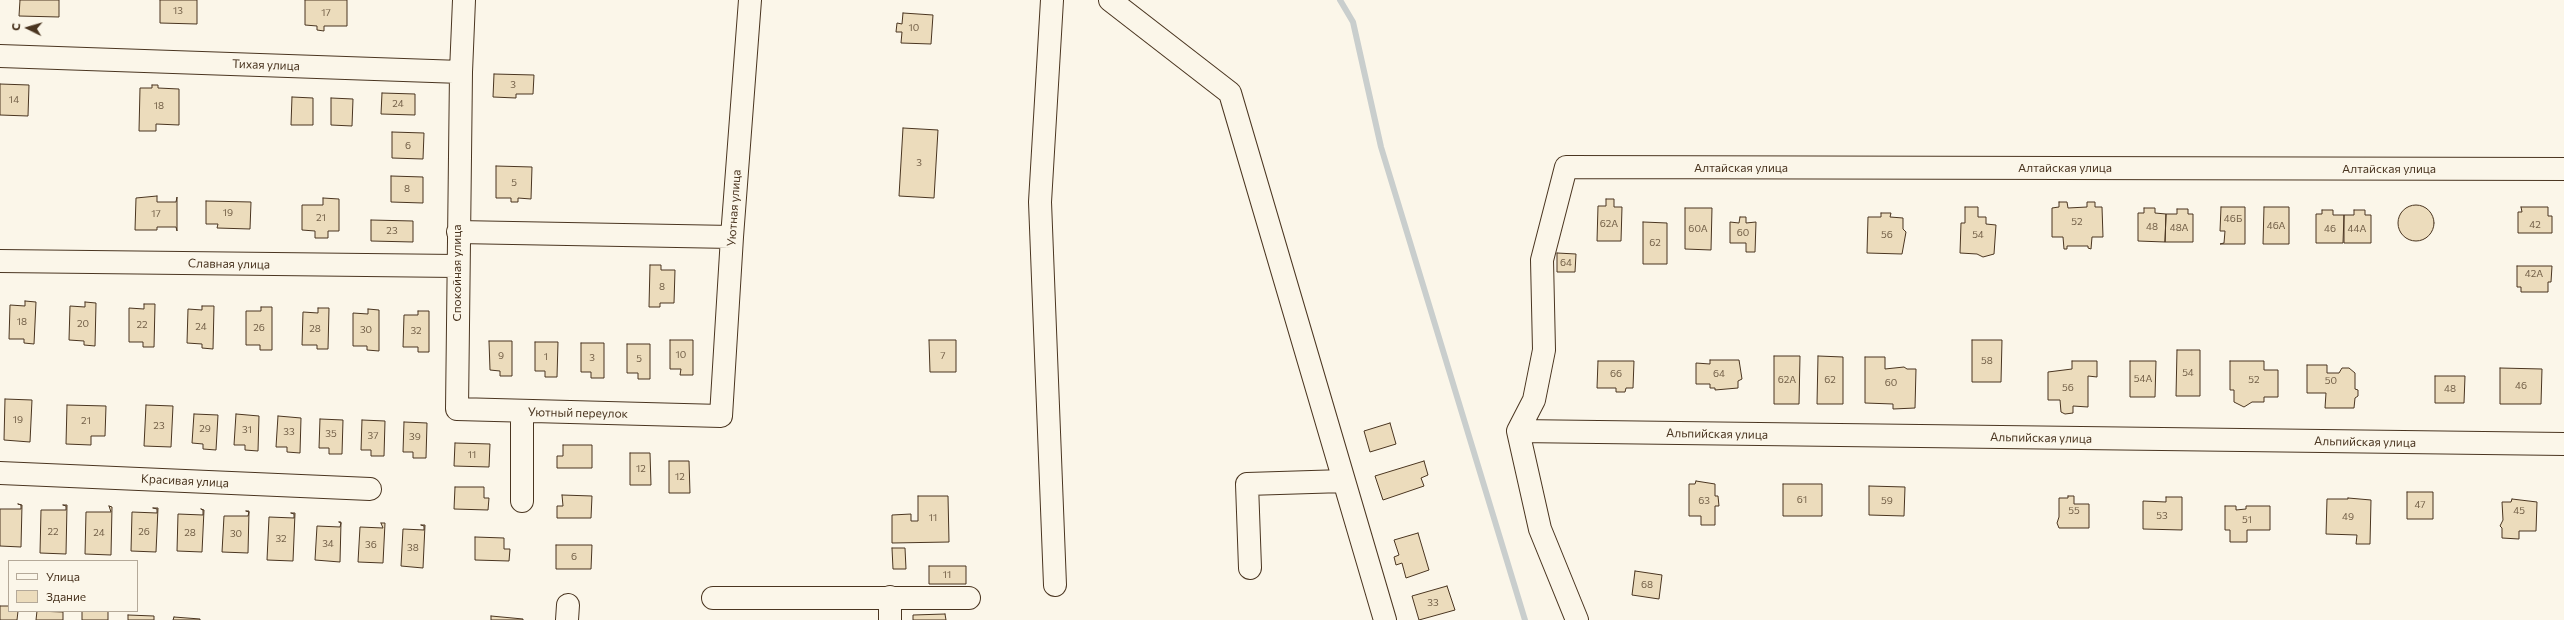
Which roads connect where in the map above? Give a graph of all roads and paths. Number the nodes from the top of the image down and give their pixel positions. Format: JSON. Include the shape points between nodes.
{"nodes":[{"id":1,"x":464,"y":0,"type":"edge"},
{"id":2,"x":750,"y":0,"type":"edge"},
{"id":3,"x":1052,"y":0,"type":"edge"},
{"id":4,"x":1110,"y":0,"type":"edge"},
{"id":5,"x":0,"y":56,"type":"edge"},
{"id":6,"x":461,"y":72,"type":"junction"},
{"id":7,"x":2564,"y":169,"type":"edge"},
{"id":8,"x":458,"y":232,"type":"junction"},
{"id":9,"x":732,"y":237,"type":"junction"},
{"id":10,"x":0,"y":261,"type":"edge"},
{"id":11,"x":457,"y":266,"type":"junction"},
{"id":12,"x":522,"y":412,"type":"junction"},
{"id":13,"x":721,"y":416,"type":"joint"},
{"id":14,"x":1518,"y":431,"type":"junction"},
{"id":15,"x":2564,"y":444,"type":"edge"},
{"id":16,"x":0,"y":473,"type":"edge"},
{"id":17,"x":1344,"y":481,"type":"junction"},
{"id":18,"x":370,"y":489,"type":"dead end"},
{"id":19,"x":522,"y":501,"type":"dead end"},
{"id":20,"x":1250,"y":568,"type":"dead end"},
{"id":21,"x":1055,"y":585,"type":"dead end"},
{"id":22,"x":890,"y":597,"type":"junction"},
{"id":23,"x":713,"y":598,"type":"dead end"},
{"id":24,"x":969,"y":598,"type":"dead end"},
{"id":25,"x":890,"y":620,"type":"edge"},
{"id":26,"x":1385,"y":620,"type":"edge"},
{"id":27,"x":1577,"y":620,"type":"edge"}],
"edges":[{"from":1,"to":6,"type":"street"},
{"from":2,"to":9,"type":"street","name":"Уютная улица"},
{"from":3,"to":21,"type":"street","via":[[1040,202]]},
{"from":4,"to":17,"type":"street","via":[[1230,92]]},
{"from":5,"to":6,"type":"street","name":"Тихая улица"},
{"from":6,"to":8,"type":"street","name":"Спокойная улица"},
{"from":7,"to":14,"type":"street","name":"Алтайская улица","via":[[1566,167],[1542,260],[1544,350],[1534,400]]},
{"from":8,"to":9,"type":"street"},
{"from":8,"to":11,"type":"street","name":"Спокойная улица"},
{"from":9,"to":13,"type":"street","name":"Уютная улица"},
{"from":10,"to":11,"type":"street","name":"Славная улица"},
{"from":11,"to":12,"type":"street","name":"Спокойная улица","via":[[457,409]]},
{"from":12,"to":13,"type":"street","name":"Уютный переулок"},
{"from":12,"to":19,"type":"street","name":"Уютный переулок"},
{"from":14,"to":15,"type":"street","name":"Альпийская улица"},
{"from":14,"to":27,"type":"street","via":[[1540,529]]},
{"from":16,"to":18,"type":"street","name":"Красивая улица"},
{"from":17,"to":20,"type":"street","via":[[1247,484]]},
{"from":17,"to":26,"type":"street"},
{"from":22,"to":23,"type":"street"},
{"from":22,"to":24,"type":"street"},
{"from":22,"to":25,"type":"street"}]}
